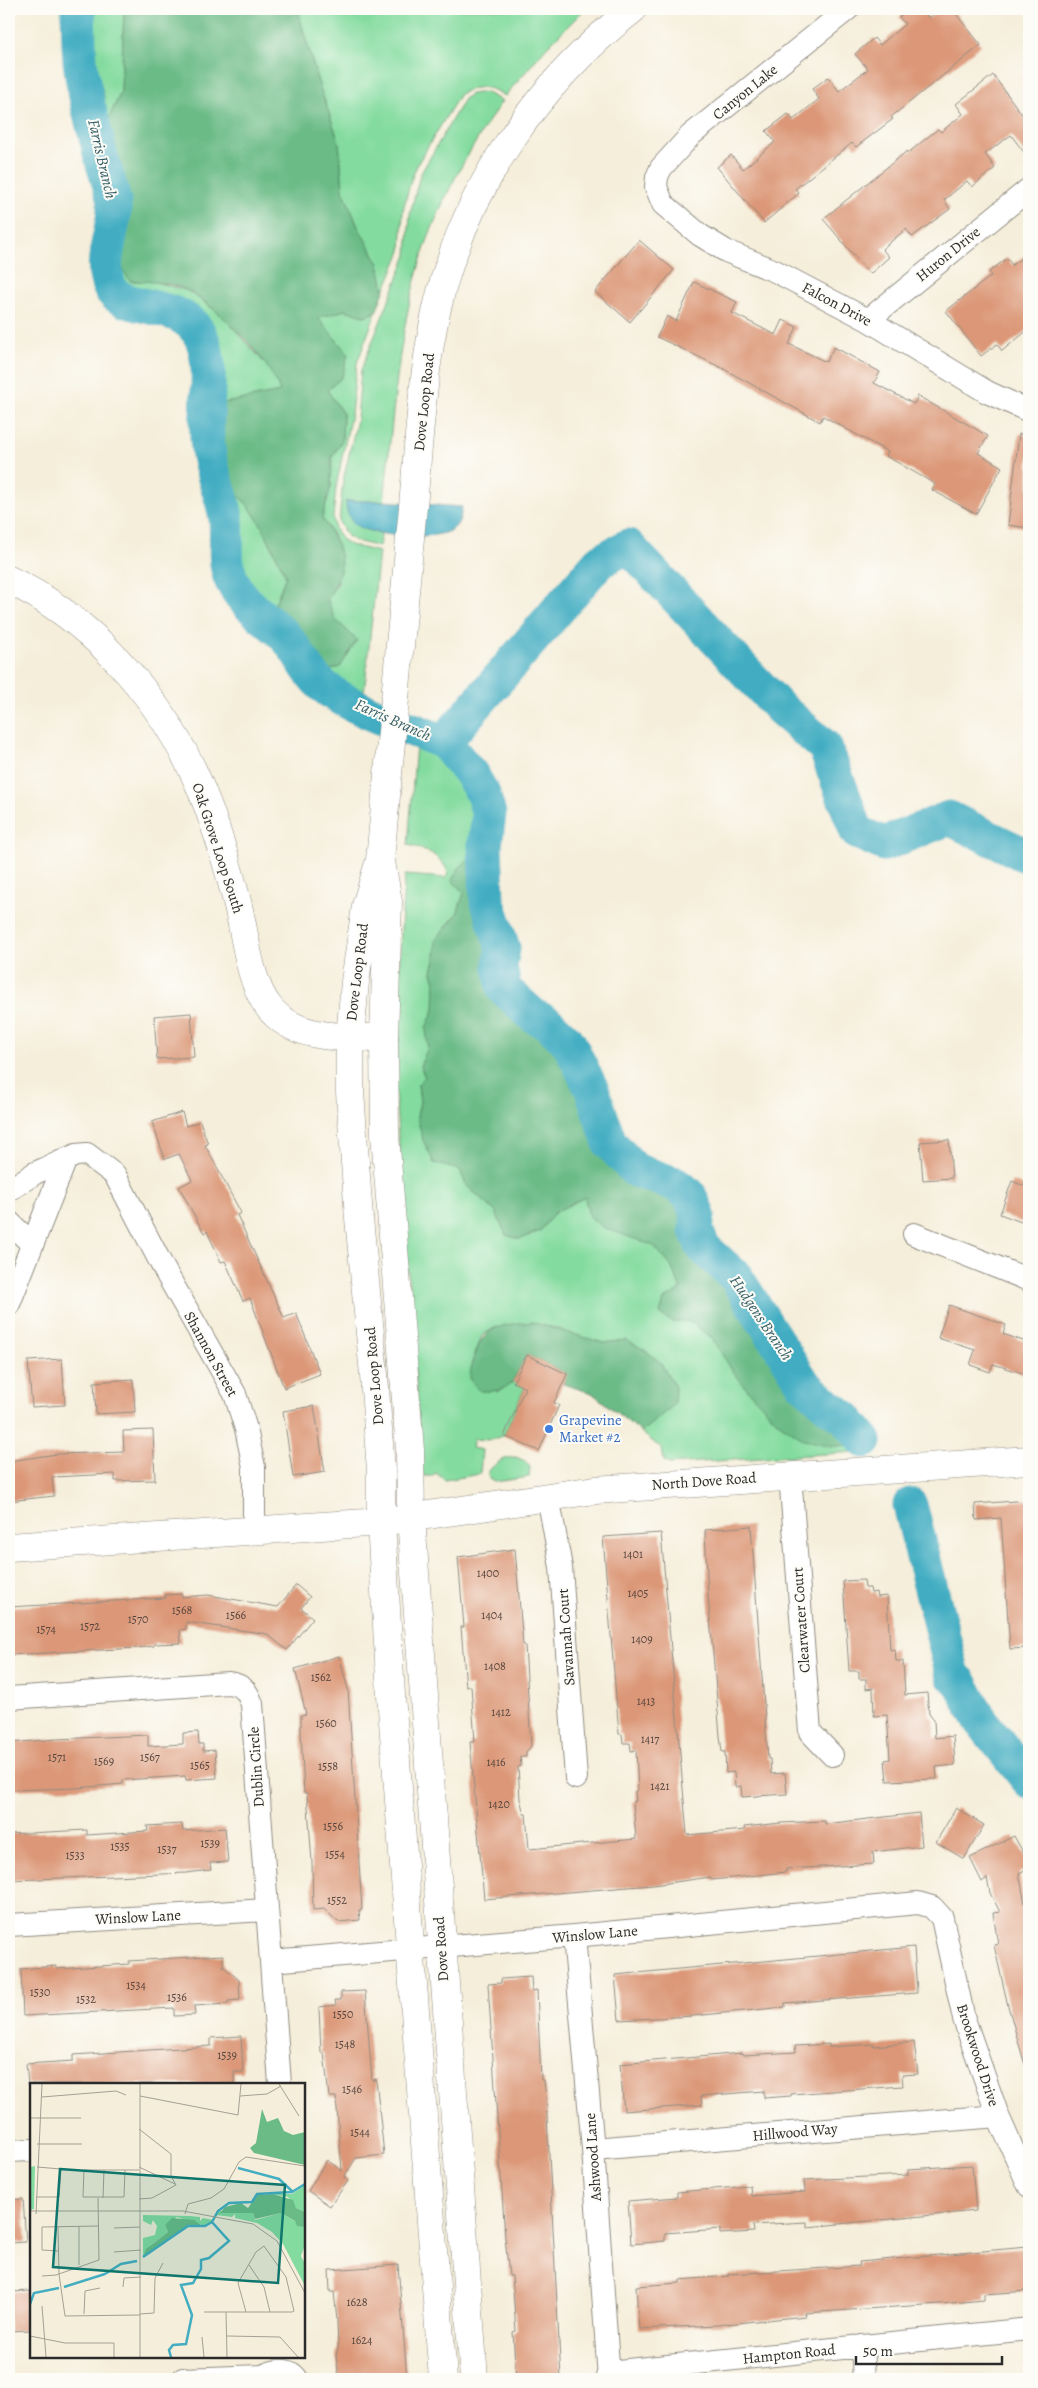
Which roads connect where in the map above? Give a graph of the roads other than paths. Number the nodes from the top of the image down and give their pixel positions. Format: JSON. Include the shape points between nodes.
{"nodes":[{"id":1,"x":633,"y":9,"type":"edge"},
{"id":2,"x":848,"y":9,"type":"edge"},
{"id":3,"x":656,"y":187,"type":"joint"},
{"id":4,"x":1029,"y":189,"type":"edge"},
{"id":5,"x":868,"y":320,"type":"junction"},
{"id":6,"x":1029,"y":411,"type":"edge"},
{"id":7,"x":9,"y":580,"type":"edge"},
{"id":8,"x":380,"y":860,"type":"junction"},
{"id":9,"x":350,"y":1037,"type":"junction"},
{"id":10,"x":384,"y":1038,"type":"junction"},
{"id":11,"x":66,"y":1159,"type":"junction"},
{"id":12,"x":9,"y":1190,"type":"edge"},
{"id":13,"x":9,"y":1222,"type":"edge"},
{"id":14,"x":914,"y":1234,"type":"dead end"},
{"id":15,"x":32,"y":1244,"type":"junction"},
{"id":16,"x":1029,"y":1280,"type":"edge"},
{"id":17,"x":9,"y":1304,"type":"edge"},
{"id":18,"x":1029,"y":1460,"type":"edge"},
{"id":19,"x":790,"y":1475,"type":"junction"},
{"id":20,"x":548,"y":1496,"type":"junction"},
{"id":21,"x":411,"y":1518,"type":"junction"},
{"id":22,"x":381,"y":1522,"type":"junction"},
{"id":23,"x":254,"y":1531,"type":"junction"},
{"id":24,"x":9,"y":1547,"type":"edge"},
{"id":25,"x":9,"y":1698,"type":"edge"},
{"id":26,"x":832,"y":1755,"type":"dead end"},
{"id":27,"x":576,"y":1778,"type":"dead end"},
{"id":28,"x":918,"y":1903,"type":"joint"},
{"id":29,"x":267,"y":1910,"type":"junction"},
{"id":30,"x":9,"y":1925,"type":"edge"},
{"id":31,"x":574,"y":1936,"type":"junction"},
{"id":32,"x":441,"y":1946,"type":"junction"},
{"id":33,"x":411,"y":1950,"type":"junction"},
{"id":34,"x":271,"y":1961,"type":"junction"},
{"id":35,"x":280,"y":2083,"type":"edge"},
{"id":36,"x":998,"y":2116,"type":"junction"},
{"id":37,"x":593,"y":2149,"type":"junction"},
{"id":38,"x":30,"y":2150,"type":"edge"},
{"id":39,"x":9,"y":2151,"type":"edge"},
{"id":40,"x":1029,"y":2186,"type":"edge"},
{"id":41,"x":1029,"y":2329,"type":"edge"},
{"id":42,"x":862,"y":2346,"type":"junction"},
{"id":43,"x":609,"y":2376,"type":"edge"},
{"id":44,"x":183,"y":2379,"type":"edge"},
{"id":45,"x":297,"y":2379,"type":"edge"},
{"id":46,"x":443,"y":2379,"type":"edge"},
{"id":47,"x":474,"y":2379,"type":"edge"},
{"id":48,"x":864,"y":2379,"type":"edge"}],
"edges":[{"from":1,"to":8,"type":"main road","name":"Dove Loop Road","via":[[570,65],[523,120],[464,225],[437,308],[423,400]]},
{"from":2,"to":3,"type":"street","name":"Canyon Lake","via":[[691,135],[662,168]]},
{"from":3,"to":5,"type":"street","name":"Falcon Drive","via":[[663,204],[700,235],[726,251],[775,271]]},
{"from":4,"to":5,"type":"street","name":"Huron Drive"},
{"from":5,"to":6,"type":"street","name":"Falcon Drive","via":[[987,392]]},
{"from":7,"to":9,"type":"main road","name":"Oak Grove Loop South","via":[[35,592],[91,635],[146,695],[168,728],[192,769],[213,822],[239,908],[252,966],[267,1006],[294,1027],[334,1038]]},
{"from":8,"to":9,"type":"main road","name":"Dove Loop Road","via":[[366,906]]},
{"from":8,"to":10,"type":"main road","name":"Dove Loop Road","via":[[388,901]]},
{"from":9,"to":10,"type":"main road","name":"Oak Grove Loop South"},
{"from":9,"to":22,"type":"main road","name":"Dove Loop Road","via":[[358,1218],[374,1375]]},
{"from":10,"to":21,"type":"main road","name":"Dove Loop Road","via":[[386,1145],[410,1450]]},
{"from":11,"to":12,"type":"street","via":[[35,1173]]},
{"from":11,"to":15,"type":"street"},
{"from":11,"to":23,"type":"street","name":"Shannon Street","via":[[87,1154],[115,1175],[235,1394],[254,1467]]},
{"from":13,"to":15,"type":"street"},
{"from":14,"to":16,"type":"street"},
{"from":15,"to":17,"type":"street"},
{"from":18,"to":19,"type":"main road","name":"North Dove Road"},
{"from":19,"to":20,"type":"main road","name":"North Dove Road"},
{"from":19,"to":26,"type":"street","name":"Clearwater Court","via":[[810,1732]]},
{"from":20,"to":21,"type":"main road","name":"North Dove Road"},
{"from":20,"to":27,"type":"street","name":"Savannah Court","via":[[561,1567]]},
{"from":21,"to":22,"type":"main road","name":"North Dove Road"},
{"from":21,"to":32,"type":"main road","name":"Dove Road"},
{"from":22,"to":23,"type":"main road"},
{"from":22,"to":33,"type":"main road","name":"Dove Road"},
{"from":23,"to":24,"type":"main road"},
{"from":25,"to":29,"type":"street","name":"Dublin Circle","via":[[228,1683],[239,1684],[248,1691],[252,1704]]},
{"from":28,"to":31,"type":"street","name":"Winslow Lane"},
{"from":28,"to":36,"type":"street","name":"Brookwood Drive","via":[[932,1907],[942,1918],[964,2019]]},
{"from":29,"to":30,"type":"street","name":"Winslow Lane"},
{"from":29,"to":34,"type":"street","name":"Dublin Circle"},
{"from":31,"to":32,"type":"street","name":"Winslow Lane"},
{"from":31,"to":37,"type":"street","name":"Ashwood Lane"},
{"from":32,"to":33,"type":"street","name":"Winslow Lane"},
{"from":32,"to":47,"type":"main road","name":"Dove Road"},
{"from":33,"to":34,"type":"street","name":"Winslow Lane"},
{"from":33,"to":46,"type":"main road","name":"Dove Road"},
{"from":34,"to":35,"type":"street","name":"Dublin Circle"},
{"from":36,"to":37,"type":"street","name":"Hillwood Way"},
{"from":36,"to":40,"type":"street","name":"Brookwood Drive"},
{"from":37,"to":43,"type":"street","name":"Ashwood Lane"},
{"from":38,"to":39,"type":"street"},
{"from":41,"to":42,"type":"street","name":"Hampton Road"},
{"from":42,"to":43,"type":"street","name":"Hampton Road"},
{"from":42,"to":48,"type":"street"},
{"from":44,"to":45,"type":"street","via":[[263,2376],[282,2370],[294,2374]]}]}
